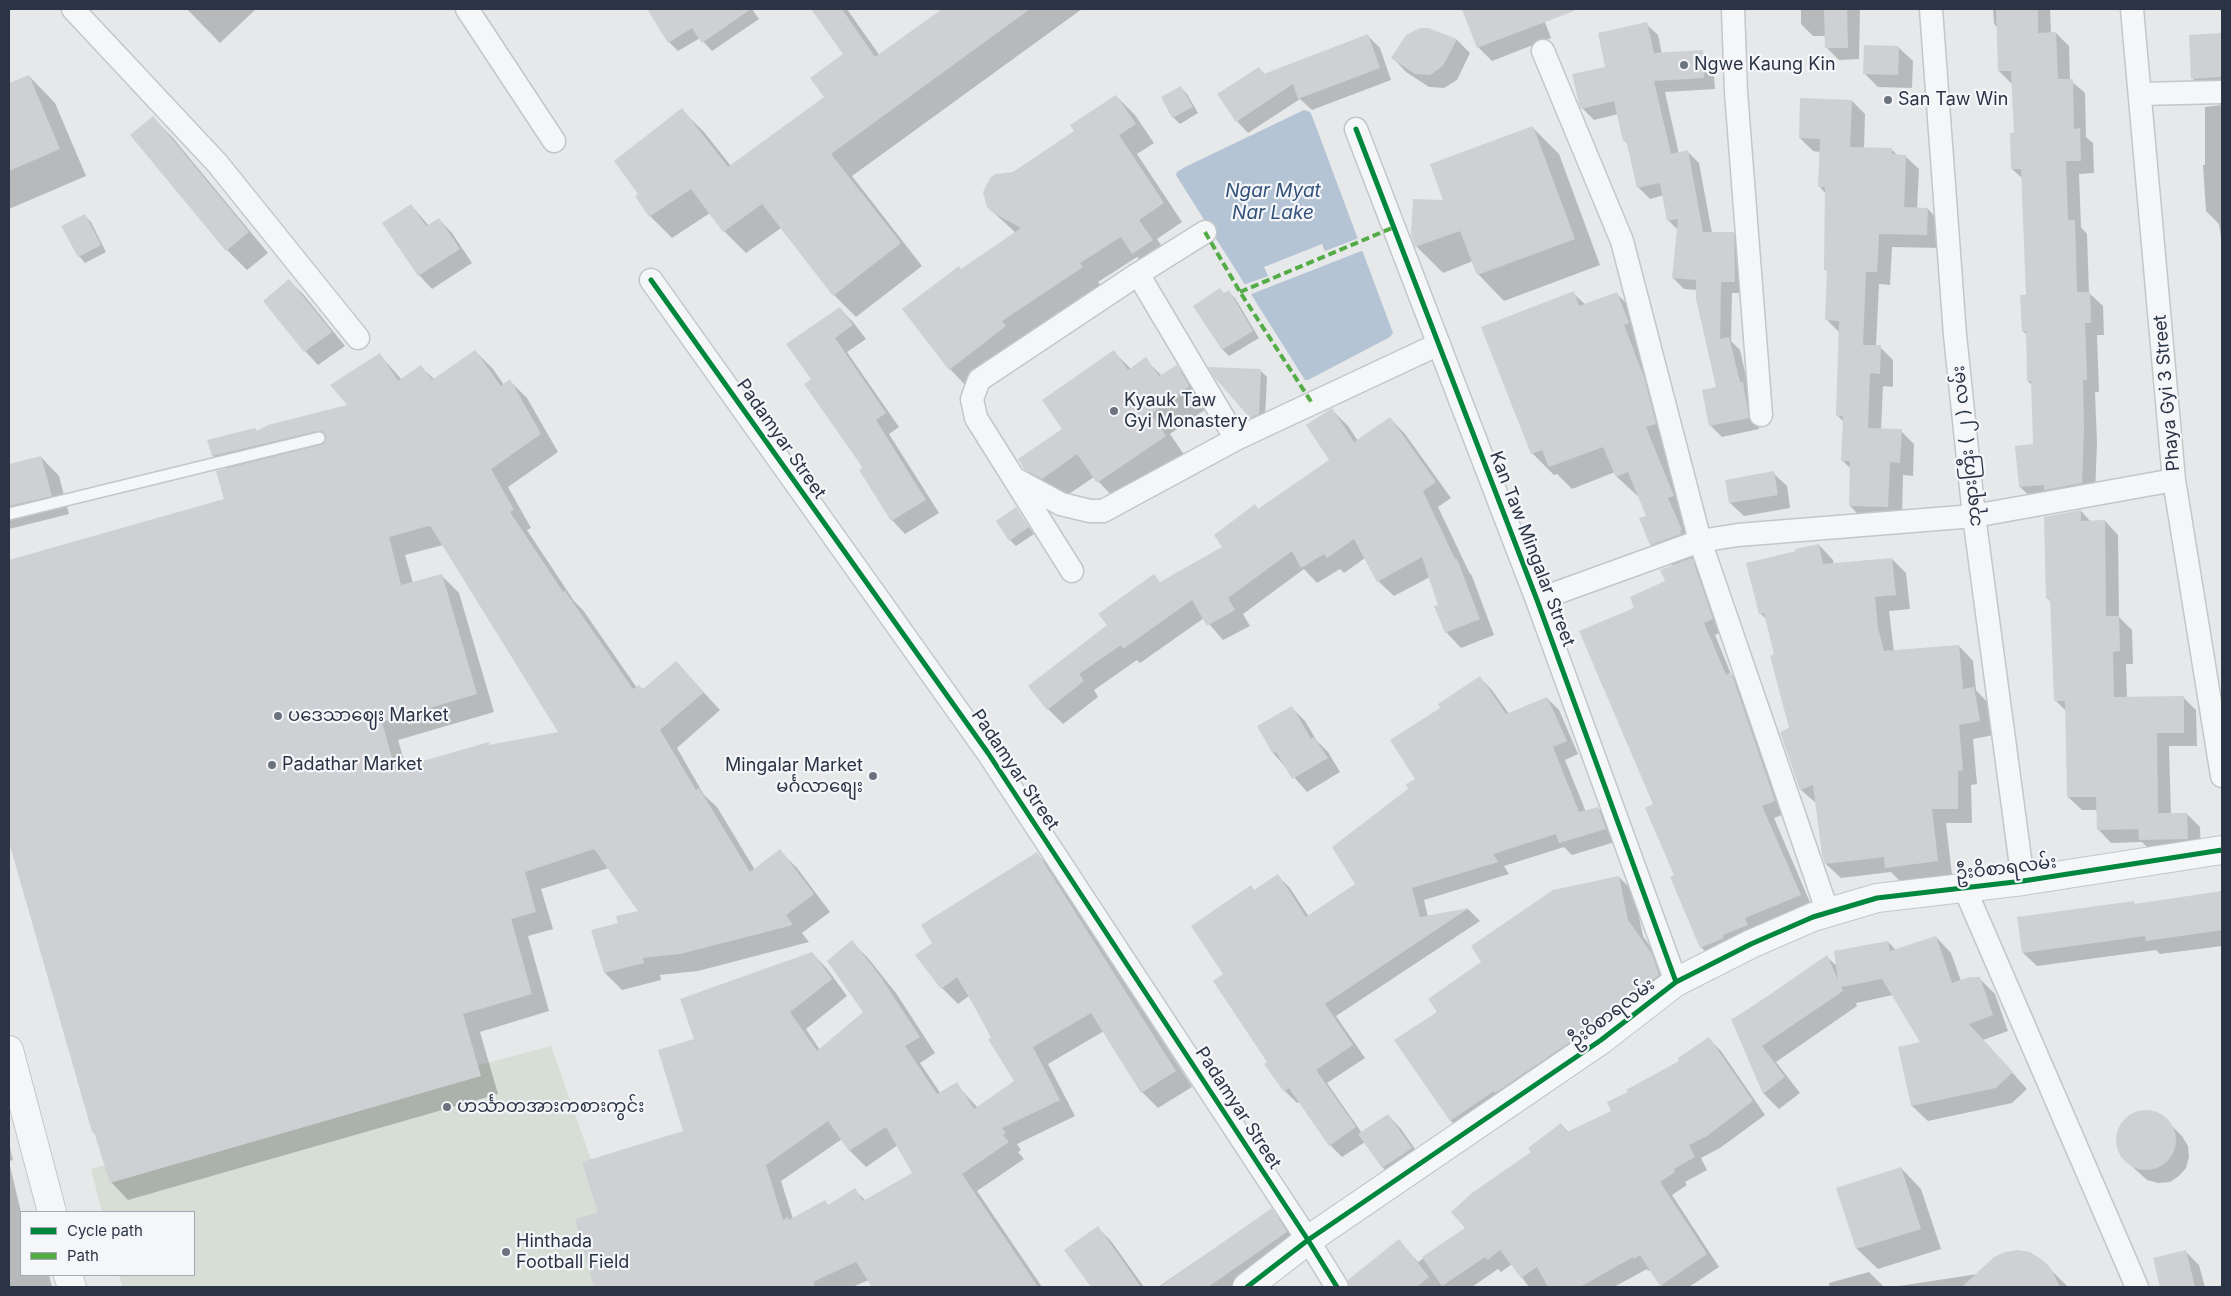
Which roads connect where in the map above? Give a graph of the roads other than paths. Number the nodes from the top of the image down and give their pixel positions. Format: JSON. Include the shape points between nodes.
{"nodes":[{"id":1,"x":73,"y":9,"type":"edge"},
{"id":2,"x":1733,"y":9,"type":"edge"},
{"id":3,"x":1931,"y":9,"type":"edge"},
{"id":4,"x":2132,"y":9,"type":"edge"},
{"id":5,"x":471,"y":10,"type":"edge"},
{"id":6,"x":1543,"y":51,"type":"dead end"},
{"id":7,"x":2222,"y":92,"type":"edge"},
{"id":8,"x":2141,"y":94,"type":"junction"},
{"id":9,"x":1356,"y":129,"type":"dead end"},
{"id":10,"x":554,"y":141,"type":"dead end"},
{"id":11,"x":1205,"y":232,"type":"dead end"},
{"id":12,"x":1138,"y":274,"type":"junction"},
{"id":13,"x":651,"y":280,"type":"dead end"},
{"id":14,"x":358,"y":338,"type":"dead end"},
{"id":15,"x":1439,"y":344,"type":"junction"},
{"id":16,"x":1761,"y":415,"type":"dead end"},
{"id":17,"x":319,"y":438,"type":"dead end"},
{"id":18,"x":1236,"y":439,"type":"junction"},
{"id":19,"x":1012,"y":477,"type":"junction"},
{"id":20,"x":2174,"y":480,"type":"junction"},
{"id":21,"x":9,"y":514,"type":"edge"},
{"id":22,"x":1974,"y":516,"type":"junction"},
{"id":23,"x":1700,"y":541,"type":"junction"},
{"id":24,"x":1072,"y":570,"type":"dead end"},
{"id":25,"x":1537,"y":600,"type":"junction"},
{"id":26,"x":2222,"y":776,"type":"edge"},
{"id":27,"x":2222,"y":850,"type":"edge"},
{"id":28,"x":2023,"y":881,"type":"junction"},
{"id":29,"x":1964,"y":887,"type":"junction"},
{"id":30,"x":1828,"y":912,"type":"junction"},
{"id":31,"x":1676,"y":982,"type":"junction"},
{"id":32,"x":9,"y":1050,"type":"edge"},
{"id":33,"x":52,"y":1211,"type":"edge"},
{"id":34,"x":1308,"y":1240,"type":"junction"},
{"id":35,"x":1247,"y":1287,"type":"edge"},
{"id":36,"x":1336,"y":1287,"type":"edge"},
{"id":37,"x":2137,"y":1287,"type":"edge"}],
"edges":[{"from":1,"to":14,"type":"street","via":[[217,163]]},
{"from":2,"to":16,"type":"street","via":[[1736,92]]},
{"from":3,"to":22,"type":"street","name":"ဘုရားကြီး ( ၂ ) လမ်း","via":[[1956,334]]},
{"from":4,"to":8,"type":"street","name":"Phaya Gyi 3 Street"},
{"from":5,"to":10,"type":"street"},
{"from":6,"to":23,"type":"street","via":[[1622,241]]},
{"from":7,"to":8,"type":"street"},
{"from":8,"to":20,"type":"street","name":"Phaya Gyi 3 Street"},
{"from":9,"to":15,"type":"street","name":"Kan Taw Mingalar Street"},
{"from":11,"to":12,"type":"street"},
{"from":12,"to":18,"type":"street"},
{"from":12,"to":19,"type":"street","via":[[979,380],[972,399],[976,418]]},
{"from":13,"to":34,"type":"street","name":"Padamyar Street","via":[[988,753]]},
{"from":15,"to":18,"type":"street"},
{"from":15,"to":25,"type":"street","name":"Kan Taw Mingalar Street"},
{"from":17,"to":21,"type":"lane"},
{"from":18,"to":19,"type":"street","via":[[1103,511],[1061,504]]},
{"from":19,"to":24,"type":"street"},
{"from":20,"to":22,"type":"street"},
{"from":20,"to":26,"type":"street","name":"Phaya Gyi 3 Street"},
{"from":22,"to":23,"type":"street","via":[[1738,535]]},
{"from":22,"to":28,"type":"street","name":"ဘုရားကြီး ( ၂ ) လမ်း"},
{"from":23,"to":25,"type":"street"},
{"from":23,"to":30,"type":"street"},
{"from":25,"to":31,"type":"street","name":"Kan Taw Mingalar Street"},
{"from":27,"to":28,"type":"street","name":"ဦးဝိစာရလမ်း"},
{"from":28,"to":29,"type":"street","name":"ဦးဝိစာရလမ်း"},
{"from":29,"to":30,"type":"street","name":"ဦးဝိစာရလမ်း","via":[[1877,898]]},
{"from":29,"to":37,"type":"street"},
{"from":30,"to":31,"type":"street","name":"ဦးဝိစာရလမ်း","via":[[1751,944]]},
{"from":31,"to":34,"type":"street","name":"ဦးဝိစာရလမ်း","via":[[1601,1040]]},
{"from":32,"to":33,"type":"street"},
{"from":34,"to":35,"type":"street","name":"ဦးဝိစာရလမ်း"},
{"from":34,"to":36,"type":"street","name":"Padamyar Street"}]}
